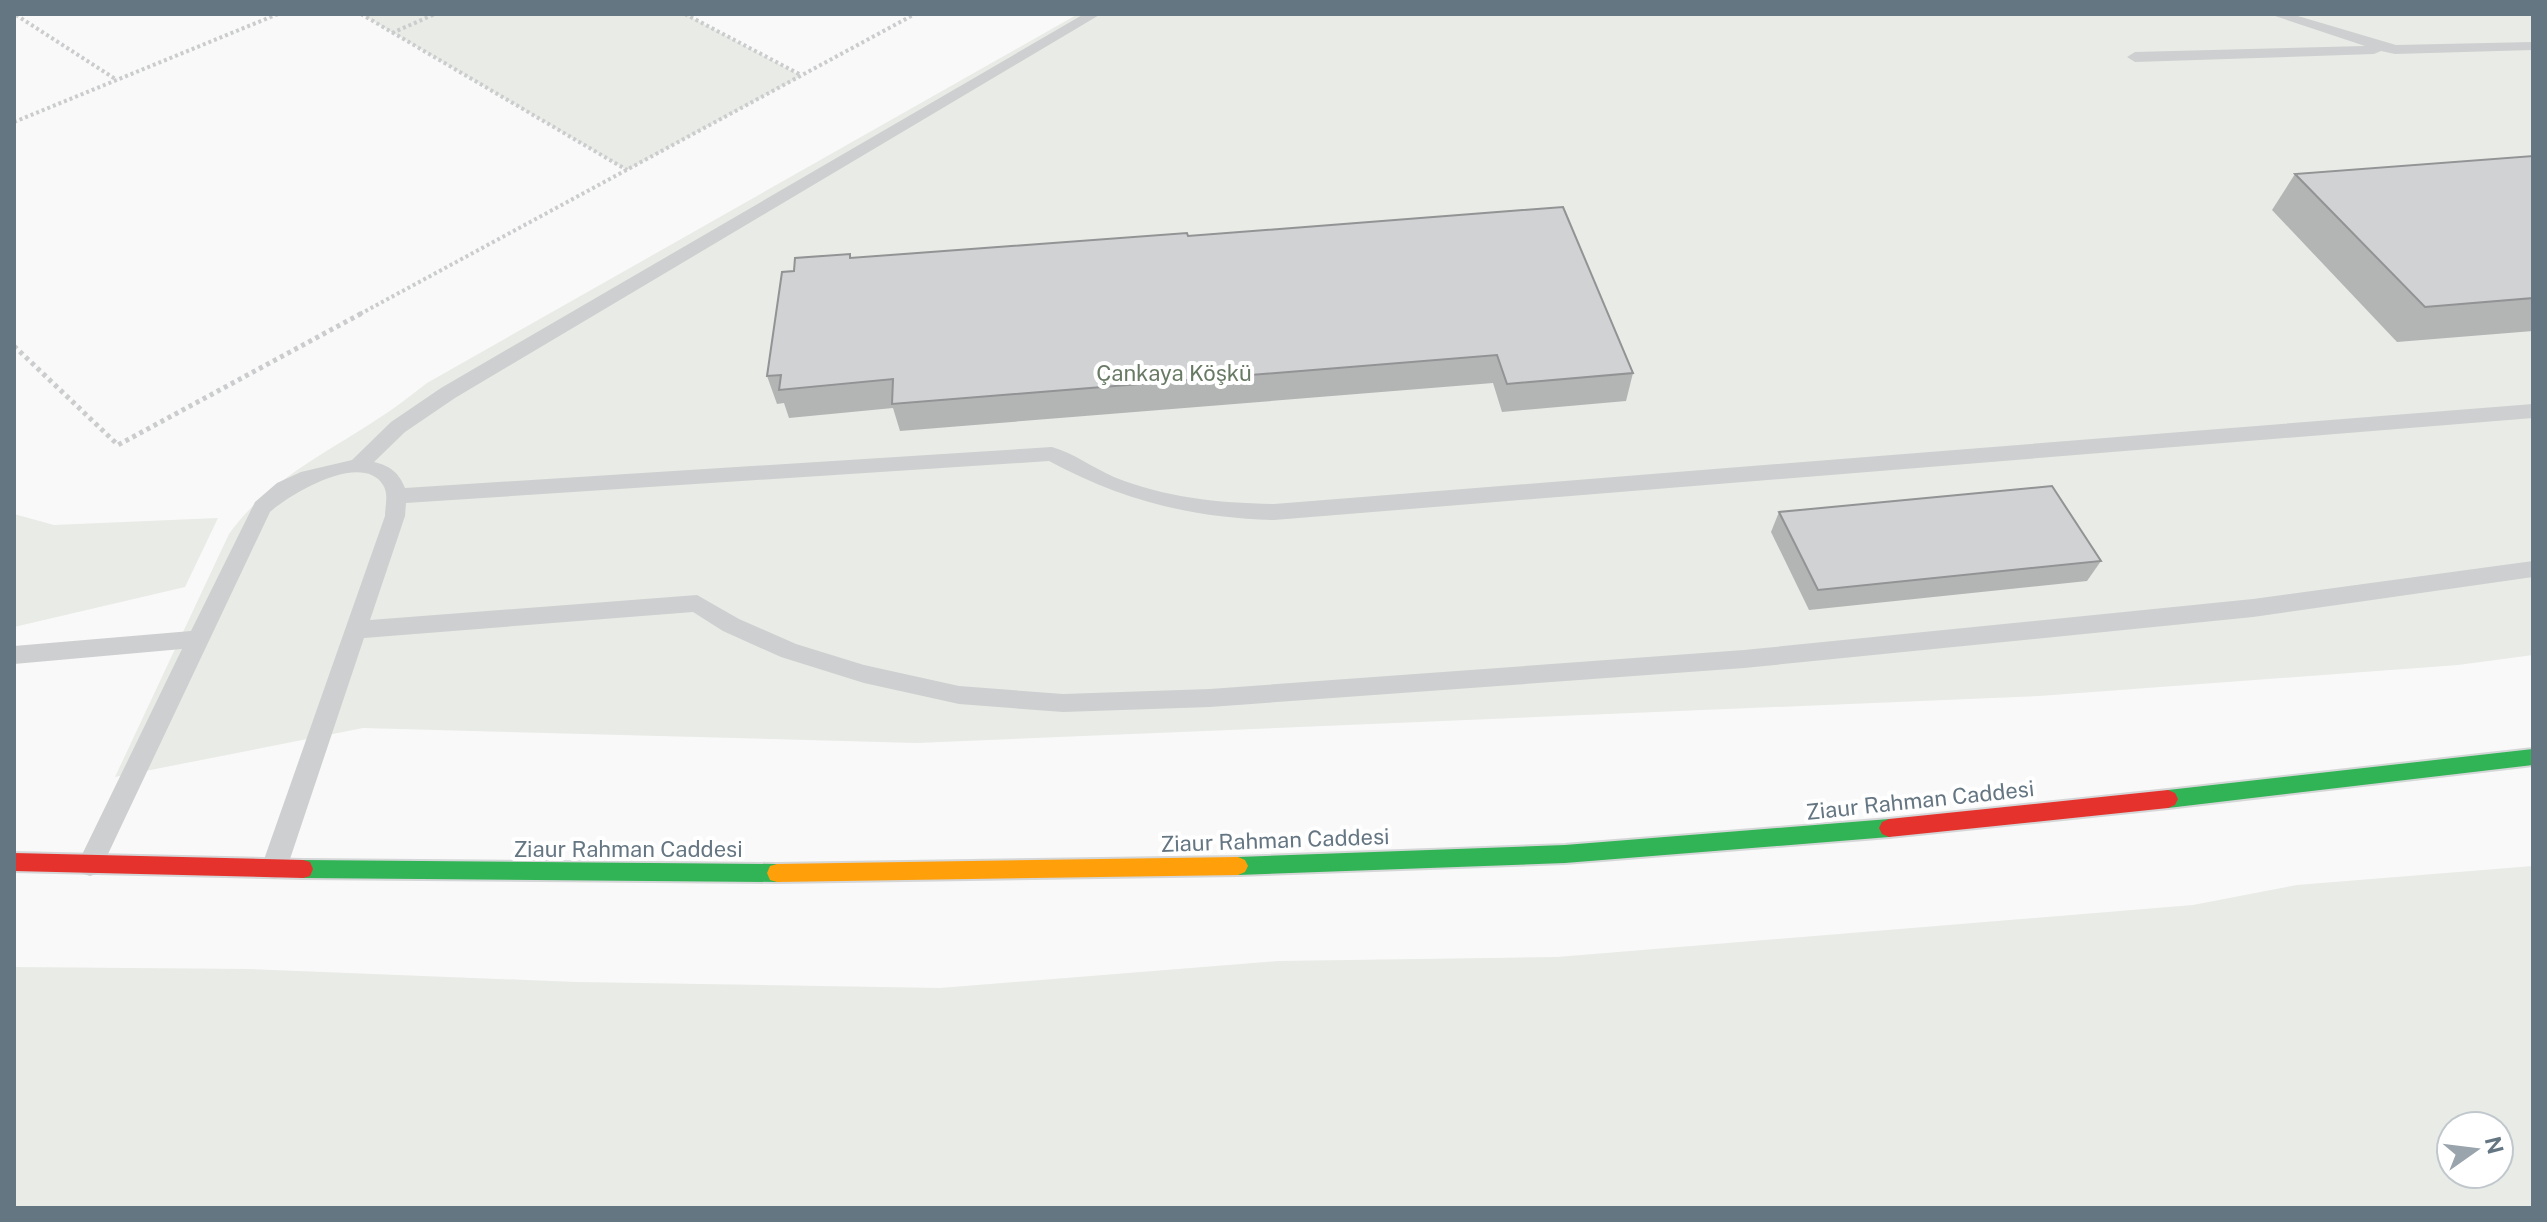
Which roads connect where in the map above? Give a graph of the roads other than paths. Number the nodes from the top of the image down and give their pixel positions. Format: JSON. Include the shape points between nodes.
{"nodes":[{"id":1,"x":1094,"y":14,"type":"edge"},
{"id":2,"x":2276,"y":14,"type":"edge"},
{"id":3,"x":2533,"y":46,"type":"edge"},
{"id":4,"x":2395,"y":50,"type":"junction"},
{"id":5,"x":2135,"y":57,"type":"dead end"},
{"id":6,"x":2533,"y":411,"type":"edge"},
{"id":7,"x":358,"y":466,"type":"junction"},
{"id":8,"x":400,"y":496,"type":"junction"},
{"id":9,"x":2533,"y":569,"type":"edge"},
{"id":10,"x":356,"y":630,"type":"junction"},
{"id":11,"x":198,"y":639,"type":"junction"},
{"id":12,"x":14,"y":655,"type":"edge"},
{"id":13,"x":2533,"y":757,"type":"edge"},
{"id":14,"x":14,"y":862,"type":"edge"},
{"id":15,"x":90,"y":865,"type":"junction"},
{"id":16,"x":274,"y":868,"type":"junction"}],
"edges":[{"from":1,"to":7,"type":"lane","via":[[448,393],[398,427]]},
{"from":2,"to":4,"type":"lane"},
{"from":3,"to":4,"type":"lane"},
{"from":4,"to":5,"type":"lane"},
{"from":6,"to":8,"type":"lane","via":[[1274,512],[1176,506],[1127,492],[1052,454]]},
{"from":7,"to":8,"type":"lane","via":[[380,470],[394,481]]},
{"from":7,"to":11,"type":"lane","via":[[328,470],[289,485],[262,507]]},
{"from":8,"to":10,"type":"lane"},
{"from":9,"to":10,"type":"lane","via":[[2253,608],[1744,659],[1078,703],[959,695],[864,674],[789,651],[697,603]]},
{"from":10,"to":16,"type":"lane"},
{"from":11,"to":12,"type":"lane"},
{"from":11,"to":15,"type":"lane"},
{"from":13,"to":16,"type":"main road","name":"Ziaur Rahman Caddesi","via":[[1696,846],[1480,857],[928,874]]},
{"from":14,"to":15,"type":"main road","name":"Ziaur Rahman Caddesi"},
{"from":15,"to":16,"type":"main road","name":"Ziaur Rahman Caddesi"}]}
